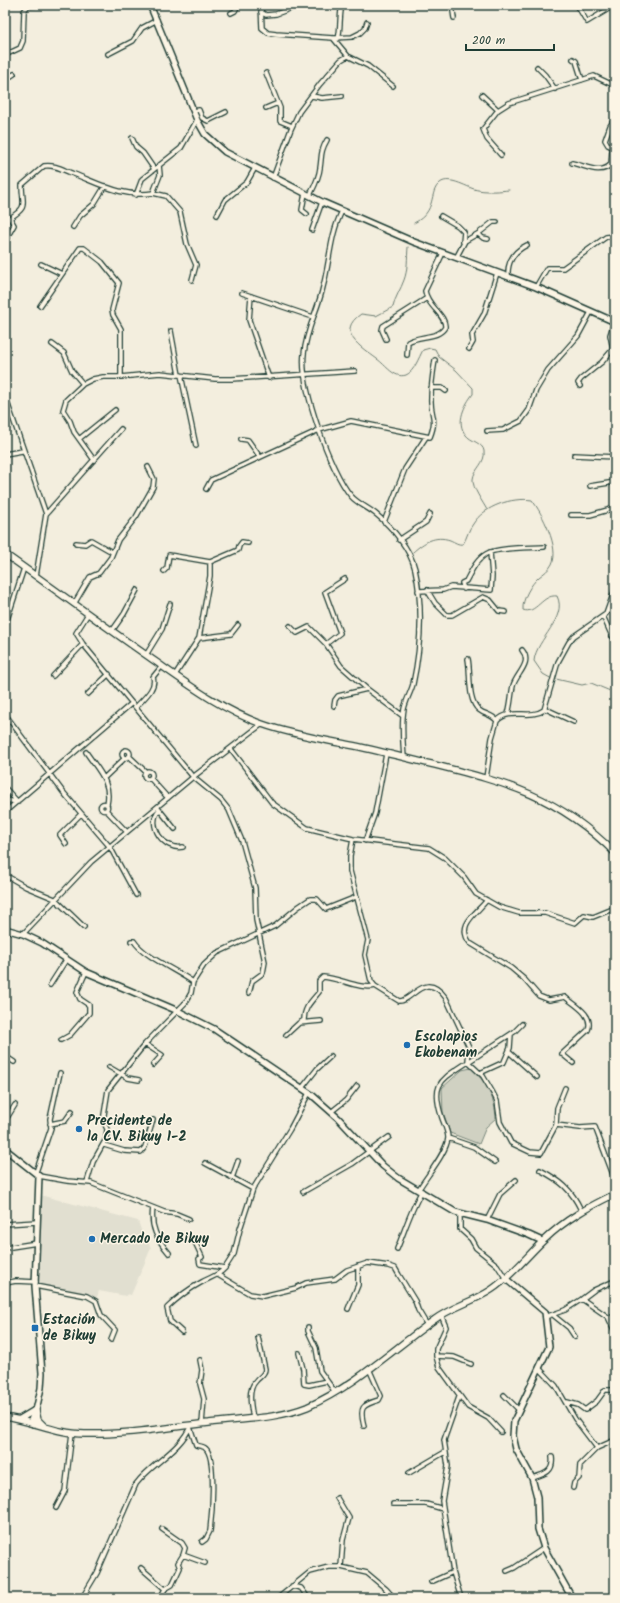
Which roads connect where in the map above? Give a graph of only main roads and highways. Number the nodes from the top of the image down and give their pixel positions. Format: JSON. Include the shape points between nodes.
{"nodes":[{"id":1,"x":5,"y":554,"type":"edge"},
{"id":2,"x":615,"y":853,"type":"edge"},
{"id":3,"x":615,"y":1194,"type":"edge"},
{"id":4,"x":5,"y":1417,"type":"edge"},
{"id":5,"x":20,"y":1419,"type":"junction"},
{"id":6,"x":44,"y":1426,"type":"junction"}],
"edges":[{"from":1,"to":2,"type":"main road","via":[[222,706],[262,724],[315,739],[351,745],[486,778],[523,790],[558,806]]},
{"from":3,"to":6,"type":"main road","via":[[581,1210],[542,1241],[506,1279],[490,1291],[441,1315],[370,1371],[299,1410],[191,1426],[86,1434]]},
{"from":4,"to":5,"type":"main road"},
{"from":5,"to":6,"type":"main road"},
{"from":5,"to":6,"type":"main road","via":[[35,1410],[38,1420]]}]}
